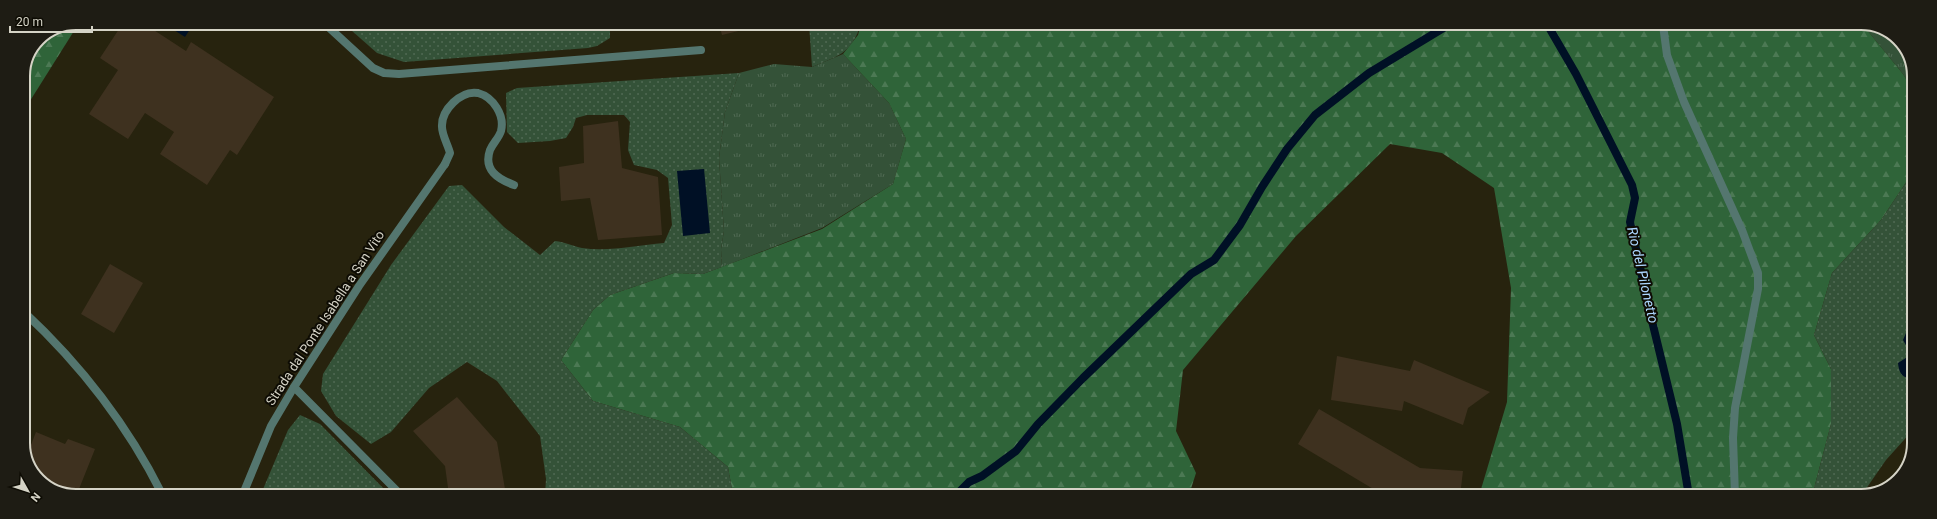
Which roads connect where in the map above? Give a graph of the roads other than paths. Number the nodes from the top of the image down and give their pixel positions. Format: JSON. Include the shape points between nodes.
{"nodes":[{"id":1,"x":332,"y":30,"type":"edge"},
{"id":2,"x":1664,"y":30,"type":"edge"},
{"id":3,"x":701,"y":50,"type":"dead end"},
{"id":4,"x":514,"y":185,"type":"dead end"},
{"id":5,"x":30,"y":318,"type":"edge"},
{"id":6,"x":294,"y":387,"type":"junction"},
{"id":7,"x":159,"y":489,"type":"edge"},
{"id":8,"x":245,"y":489,"type":"edge"},
{"id":9,"x":395,"y":489,"type":"edge"},
{"id":10,"x":1735,"y":489,"type":"edge"}],
"edges":[{"from":1,"to":3,"type":"street","via":[[373,68],[384,73],[399,74]]},
{"from":2,"to":10,"type":"street","via":[[1666,55],[1684,102],[1742,230],[1758,273],[1758,289],[1735,408]]},
{"from":4,"to":6,"type":"street","name":"Strada dal Ponte Isabella a San Vito","via":[[498,179],[489,167],[490,150],[501,131],[500,114],[492,101],[477,93],[459,97],[445,110],[442,126],[450,153],[444,164],[359,286]]},
{"from":5,"to":7,"type":"street","via":[[74,362],[118,420]]},
{"from":6,"to":8,"type":"street","name":"Strada dal Ponte Isabella a San Vito","via":[[271,426]]},
{"from":6,"to":9,"type":"street"}]}
